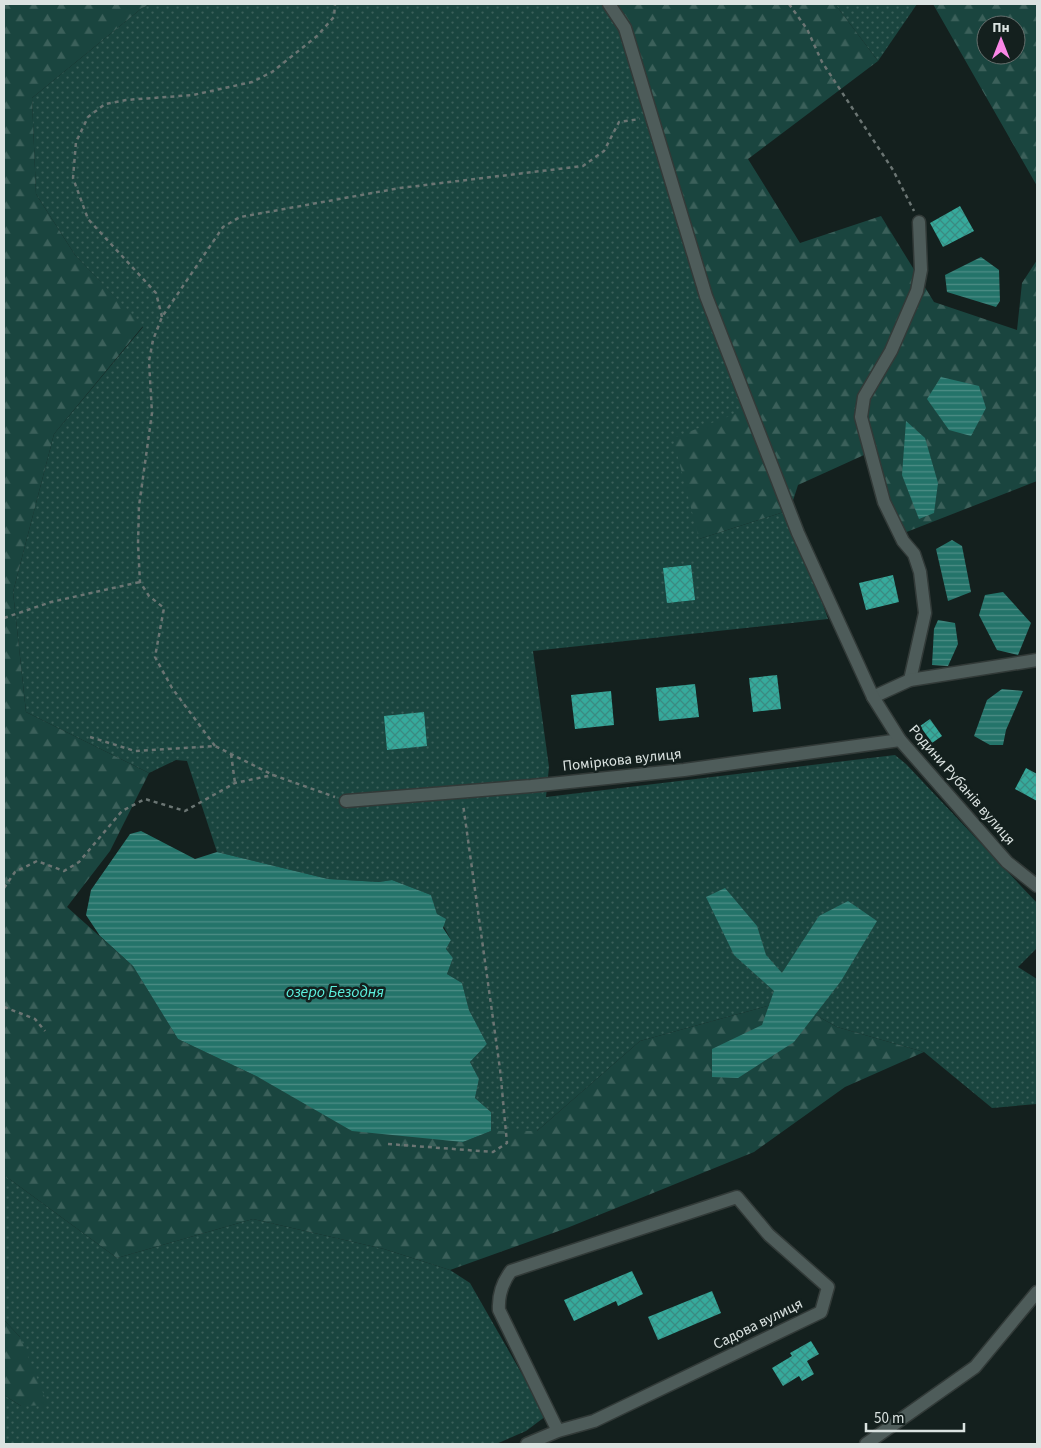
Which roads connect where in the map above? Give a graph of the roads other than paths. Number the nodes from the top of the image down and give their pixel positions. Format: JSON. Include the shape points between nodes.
{"nodes":[{"id":1,"x":609,"y":4,"type":"edge"},
{"id":2,"x":919,"y":222,"type":"road end"},
{"id":3,"x":1037,"y":660,"type":"edge"},
{"id":4,"x":910,"y":680,"type":"junction"},
{"id":5,"x":873,"y":697,"type":"junction"},
{"id":6,"x":900,"y":740,"type":"junction"},
{"id":7,"x":346,"y":801,"type":"road end"},
{"id":8,"x":1037,"y":886,"type":"edge"},
{"id":9,"x":1037,"y":1292,"type":"edge"},
{"id":10,"x":558,"y":1431,"type":"junction"},
{"id":11,"x":527,"y":1444,"type":"edge"},
{"id":12,"x":866,"y":1444,"type":"edge"}],
"edges":[{"from":1,"to":5,"type":"street","name":"Родини Рубанів вулиця","via":[[625,28],[706,296],[798,532]]},
{"from":2,"to":4,"type":"street","via":[[921,270],[917,291],[890,352],[864,397],[861,417],[884,502],[903,541],[914,554],[920,572],[925,613]]},
{"from":3,"to":4,"type":"street"},
{"from":4,"to":5,"type":"street"},
{"from":5,"to":6,"type":"street","name":"Родини Рубанів вулиця"},
{"from":6,"to":7,"type":"street","name":"Поміркова вулиця","via":[[684,770]]},
{"from":6,"to":8,"type":"street","name":"Родини Рубанів вулиця","via":[[1007,862]]},
{"from":9,"to":12,"type":"street","via":[[975,1367]]},
{"from":10,"to":10,"type":"street","name":"Садова вулиця","via":[[499,1310],[498,1297],[511,1271],[737,1197],[769,1235],[828,1287],[821,1312],[594,1421]]},
{"from":10,"to":11,"type":"street"}]}
